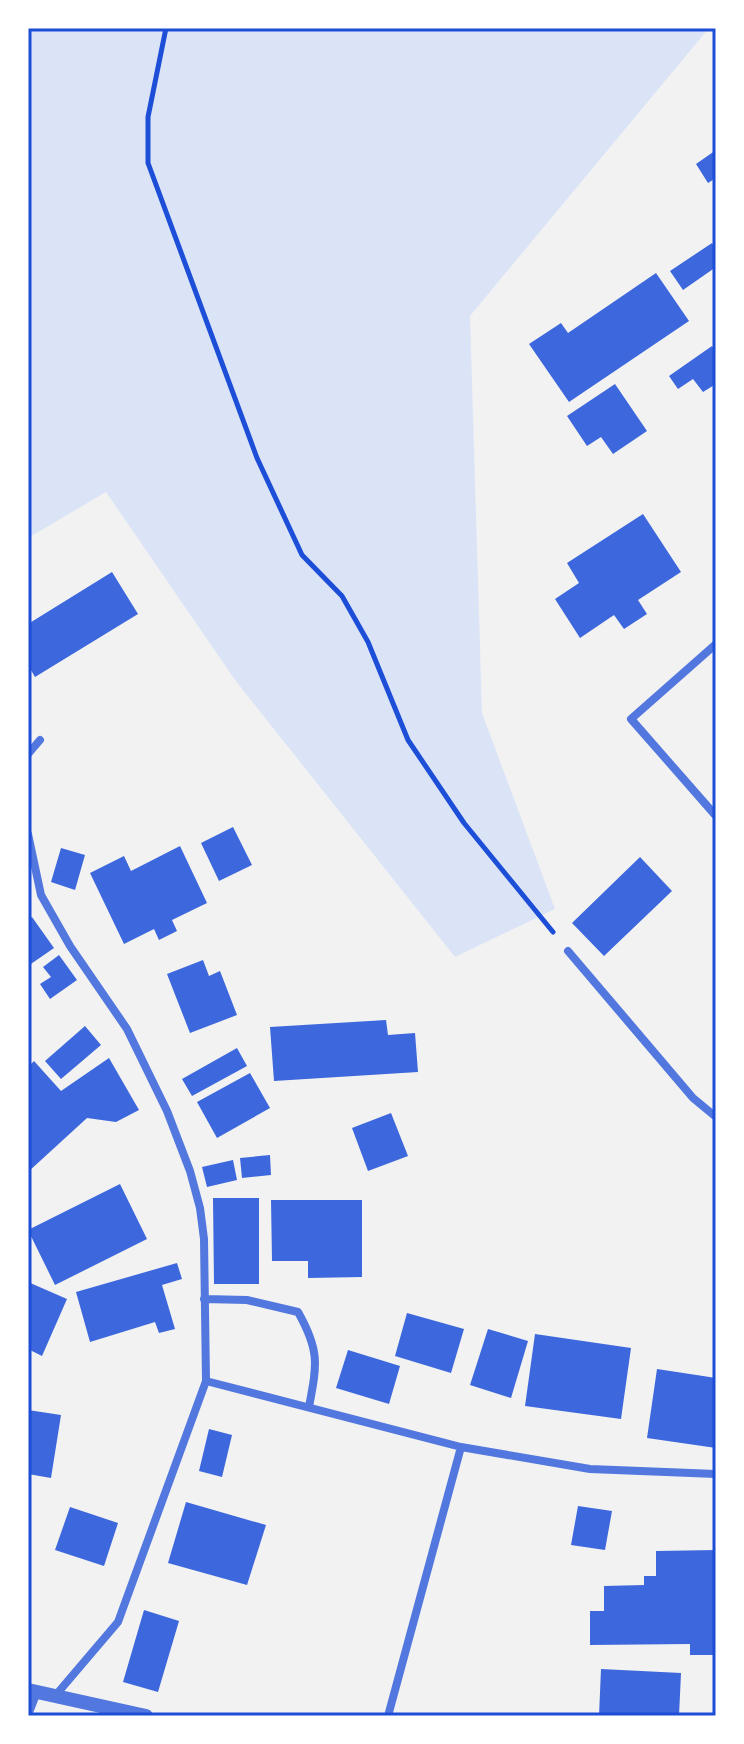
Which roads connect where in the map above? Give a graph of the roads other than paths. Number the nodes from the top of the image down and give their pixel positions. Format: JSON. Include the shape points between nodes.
{"nodes":[{"id":1,"x":716,"y":644,"type":"edge"},
{"id":2,"x":40,"y":740,"type":"dead end"},
{"id":3,"x":28,"y":754,"type":"edge"},
{"id":4,"x":716,"y":816,"type":"edge"},
{"id":5,"x":28,"y":834,"type":"edge"},
{"id":6,"x":568,"y":951,"type":"road end"},
{"id":7,"x":716,"y":1117,"type":"edge"},
{"id":8,"x":204,"y":1299,"type":"junction"},
{"id":9,"x":206,"y":1381,"type":"junction"},
{"id":10,"x":309,"y":1407,"type":"junction"},
{"id":11,"x":461,"y":1447,"type":"junction"},
{"id":12,"x":716,"y":1474,"type":"edge"},
{"id":13,"x":32,"y":1691,"type":"edge"},
{"id":14,"x":55,"y":1696,"type":"junction"},
{"id":15,"x":28,"y":1715,"type":"edge"},
{"id":16,"x":146,"y":1716,"type":"edge"},
{"id":17,"x":388,"y":1716,"type":"edge"}],
"edges":[{"from":1,"to":4,"type":"street","via":[[631,719]]},
{"from":2,"to":3,"type":"street"},
{"from":5,"to":8,"type":"street","via":[[41,895],[127,1029],[186,1159],[204,1239]]},
{"from":6,"to":7,"type":"street","via":[[693,1098]]},
{"from":8,"to":9,"type":"street"},
{"from":8,"to":10,"type":"street","via":[[247,1300],[298,1312],[311,1335],[317,1365]]},
{"from":9,"to":10,"type":"street"},
{"from":9,"to":14,"type":"street","via":[[118,1622]]},
{"from":10,"to":11,"type":"street"},
{"from":11,"to":12,"type":"street","via":[[590,1469]]},
{"from":11,"to":17,"type":"street"},
{"from":13,"to":14,"type":"street"},
{"from":13,"to":15,"type":"street"},
{"from":14,"to":16,"type":"street"}]}
